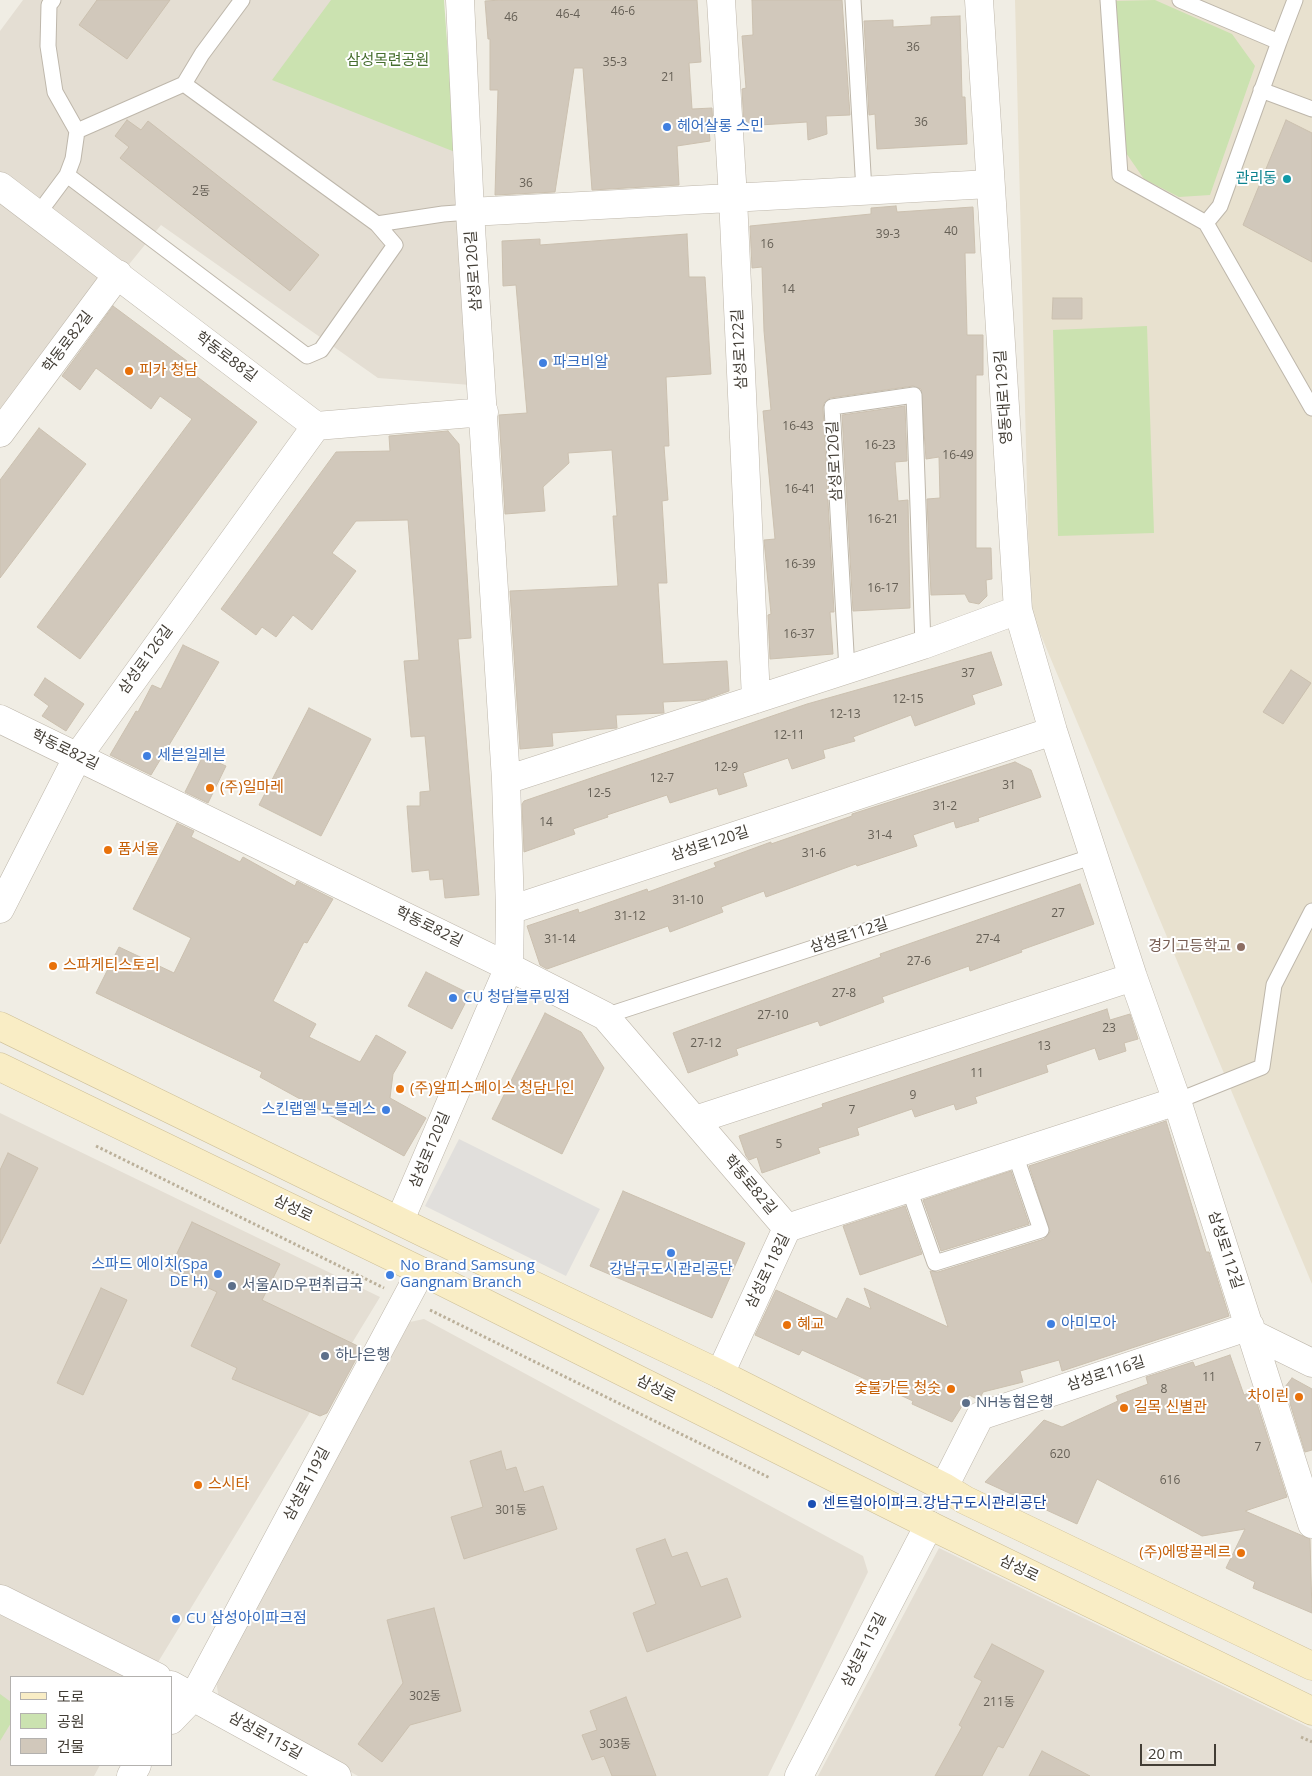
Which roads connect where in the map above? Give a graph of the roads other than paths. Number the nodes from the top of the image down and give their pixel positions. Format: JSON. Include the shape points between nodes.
{"nodes":[{"id":1,"x":53,"y":0,"type":"edge"},
{"id":2,"x":242,"y":0,"type":"edge"},
{"id":3,"x":460,"y":0,"type":"edge"},
{"id":4,"x":721,"y":0,"type":"edge"},
{"id":5,"x":853,"y":0,"type":"edge"},
{"id":6,"x":980,"y":0,"type":"edge"},
{"id":7,"x":1108,"y":0,"type":"edge"},
{"id":8,"x":1180,"y":0,"type":"edge"},
{"id":9,"x":1295,"y":0,"type":"edge"},
{"id":10,"x":1279,"y":42,"type":"junction"},
{"id":11,"x":184,"y":84,"type":"junction"},
{"id":12,"x":1261,"y":90,"type":"junction"},
{"id":13,"x":1312,"y":108,"type":"edge"},
{"id":14,"x":77,"y":130,"type":"junction"},
{"id":15,"x":68,"y":175,"type":"junction"},
{"id":16,"x":990,"y":184,"type":"junction"},
{"id":17,"x":0,"y":186,"type":"edge"},
{"id":18,"x":864,"y":190,"type":"junction"},
{"id":19,"x":733,"y":198,"type":"junction"},
{"id":20,"x":470,"y":212,"type":"junction"},
{"id":21,"x":38,"y":214,"type":"junction"},
{"id":22,"x":1206,"y":223,"type":"junction"},
{"id":23,"x":377,"y":224,"type":"junction"},
{"id":24,"x":118,"y":274,"type":"junction"},
{"id":25,"x":1312,"y":408,"type":"edge"},
{"id":26,"x":484,"y":412,"type":"junction"},
{"id":27,"x":316,"y":426,"type":"junction"},
{"id":28,"x":0,"y":433,"type":"edge"},
{"id":29,"x":1018,"y":610,"type":"junction"},
{"id":30,"x":924,"y":645,"type":"junction"},
{"id":31,"x":847,"y":670,"type":"junction"},
{"id":32,"x":756,"y":699,"type":"junction"},
{"id":33,"x":0,"y":719,"type":"edge"},
{"id":34,"x":1053,"y":731,"type":"junction"},
{"id":35,"x":78,"y":756,"type":"junction"},
{"id":36,"x":506,"y":780,"type":"junction"},
{"id":37,"x":1094,"y":856,"type":"junction"},
{"id":38,"x":0,"y":909,"type":"edge"},
{"id":39,"x":510,"y":910,"type":"junction"},
{"id":40,"x":1312,"y":911,"type":"edge"},
{"id":41,"x":1306,"y":931,"type":"edge"},
{"id":42,"x":508,"y":966,"type":"junction"},
{"id":43,"x":1133,"y":977,"type":"junction"},
{"id":44,"x":605,"y":1016,"type":"junction"},
{"id":45,"x":0,"y":1026,"type":"edge"},
{"id":46,"x":0,"y":1067,"type":"edge"},
{"id":47,"x":1177,"y":1101,"type":"junction"},
{"id":48,"x":695,"y":1120,"type":"junction"},
{"id":49,"x":1015,"y":1154,"type":"junction"},
{"id":50,"x":909,"y":1189,"type":"junction"},
{"id":51,"x":400,"y":1220,"type":"junction"},
{"id":52,"x":787,"y":1228,"type":"junction"},
{"id":53,"x":421,"y":1271,"type":"junction"},
{"id":54,"x":1252,"y":1330,"type":"junction"},
{"id":55,"x":1312,"y":1362,"type":"edge"},
{"id":56,"x":720,"y":1374,"type":"junction"},
{"id":57,"x":944,"y":1486,"type":"junction"},
{"id":58,"x":1312,"y":1524,"type":"edge"},
{"id":59,"x":928,"y":1525,"type":"junction"},
{"id":60,"x":1,"y":1600,"type":"edge"},
{"id":61,"x":1312,"y":1666,"type":"edge"},
{"id":62,"x":155,"y":1676,"type":"edge"},
{"id":63,"x":183,"y":1690,"type":"edge"},
{"id":64,"x":1312,"y":1711,"type":"edge"},
{"id":65,"x":172,"y":1718,"type":"edge"},
{"id":66,"x":307,"y":1769,"type":"edge"},
{"id":67,"x":337,"y":1776,"type":"edge"},
{"id":68,"x":798,"y":1776,"type":"edge"}],
"edges":[{"from":1,"to":14,"type":"lane","via":[[49,5],[48,46],[55,92]]},
{"from":2,"to":11,"type":"lane"},
{"from":3,"to":20,"type":"street","name":"삼성로120길"},
{"from":4,"to":19,"type":"street","name":"삼성로122길"},
{"from":5,"to":18,"type":"lane"},
{"from":6,"to":16,"type":"street","name":"영동대로129길"},
{"from":7,"to":22,"type":"lane","via":[[1120,175]]},
{"from":8,"to":10,"type":"lane"},
{"from":9,"to":10,"type":"lane"},
{"from":10,"to":12,"type":"lane"},
{"from":11,"to":14,"type":"lane"},
{"from":11,"to":23,"type":"lane"},
{"from":12,"to":13,"type":"lane"},
{"from":12,"to":22,"type":"lane","via":[[1220,206]]},
{"from":14,"to":15,"type":"lane"},
{"from":15,"to":21,"type":"lane"},
{"from":15,"to":23,"type":"lane","via":[[307,356],[321,350],[395,245]]},
{"from":16,"to":18,"type":"street"},
{"from":16,"to":29,"type":"street","name":"영동대로129길"},
{"from":17,"to":21,"type":"street","name":"학동로88길"},
{"from":18,"to":19,"type":"street"},
{"from":19,"to":20,"type":"street","name":"삼성로120길"},
{"from":19,"to":32,"type":"street","name":"삼성로122길"},
{"from":20,"to":23,"type":"lane"},
{"from":20,"to":26,"type":"street","name":"삼성로120길"},
{"from":21,"to":24,"type":"street","name":"학동로88길"},
{"from":22,"to":25,"type":"lane"},
{"from":24,"to":27,"type":"street","name":"학동로88길"},
{"from":24,"to":28,"type":"street","name":"학동로82길"},
{"from":26,"to":27,"type":"street"},
{"from":26,"to":36,"type":"street","name":"삼성로120길"},
{"from":27,"to":35,"type":"street","name":"삼성로126길"},
{"from":29,"to":30,"type":"street"},
{"from":29,"to":34,"type":"street","name":"삼성로112길"},
{"from":30,"to":31,"type":"street"},
{"from":30,"to":31,"type":"lane","name":"삼성로120길","via":[[914,395],[832,407]]},
{"from":31,"to":32,"type":"street"},
{"from":32,"to":36,"type":"street"},
{"from":33,"to":35,"type":"street","name":"학동로82길"},
{"from":34,"to":37,"type":"street","name":"삼성로112길"},
{"from":34,"to":39,"type":"street","name":"삼성로120길"},
{"from":35,"to":38,"type":"street","name":"삼성로126길"},
{"from":35,"to":42,"type":"street","name":"학동로82길"},
{"from":36,"to":39,"type":"street","name":"삼성로120길"},
{"from":37,"to":43,"type":"street","name":"삼성로112길"},
{"from":37,"to":44,"type":"lane","name":"삼성로112길"},
{"from":39,"to":42,"type":"street","name":"삼성로120길"},
{"from":40,"to":41,"type":"lane"},
{"from":41,"to":47,"type":"lane","via":[[1274,985],[1262,1067]]},
{"from":42,"to":44,"type":"street","name":"학동로82길"},
{"from":42,"to":51,"type":"street","name":"삼성로120길"},
{"from":43,"to":47,"type":"street","name":"삼성로112길"},
{"from":43,"to":48,"type":"street"},
{"from":44,"to":48,"type":"street","name":"학동로82길"},
{"from":45,"to":51,"type":"main road"},
{"from":46,"to":53,"type":"main road","name":"삼성로"},
{"from":47,"to":49,"type":"street","name":"삼성로118길"},
{"from":47,"to":54,"type":"street","name":"삼성로112길"},
{"from":48,"to":52,"type":"street","name":"학동로82길"},
{"from":49,"to":50,"type":"street","name":"삼성로118길"},
{"from":49,"to":50,"type":"lane","via":[[1040,1230],[935,1263]]},
{"from":50,"to":52,"type":"street","name":"삼성로118길"},
{"from":51,"to":56,"type":"main road"},
{"from":52,"to":56,"type":"street","name":"삼성로118길"},
{"from":53,"to":59,"type":"main road","name":"삼성로"},
{"from":53,"to":63,"type":"street","name":"삼성로119길"},
{"from":54,"to":55,"type":"street"},
{"from":54,"to":57,"type":"street","name":"삼성로116길","via":[[980,1416]]},
{"from":54,"to":58,"type":"street","name":"삼성로112길"},
{"from":56,"to":57,"type":"main road"},
{"from":57,"to":61,"type":"main road","via":[[966,1500]]},
{"from":59,"to":64,"type":"main road","name":"삼성로"},
{"from":59,"to":68,"type":"street","name":"삼성로115길"},
{"from":60,"to":62,"type":"street"},
{"from":63,"to":65,"type":"street","name":"삼성로119길"},
{"from":63,"to":66,"type":"street","name":"삼성로115길"},
{"from":66,"to":67,"type":"street","name":"삼성로115길"}]}
